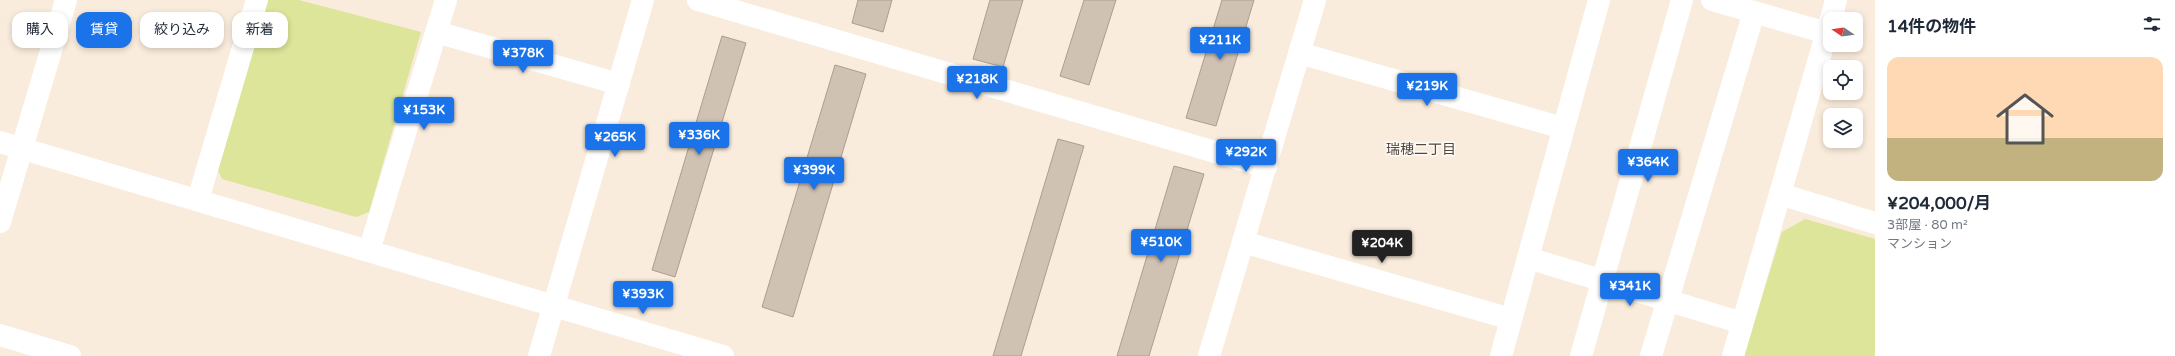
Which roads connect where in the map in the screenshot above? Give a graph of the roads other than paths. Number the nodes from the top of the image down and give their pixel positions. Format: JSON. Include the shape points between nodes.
{"nodes":[{"id":1,"x":66,"y":0,"type":"edge"},
{"id":2,"x":257,"y":0,"type":"edge"},
{"id":3,"x":446,"y":0,"type":"edge"},
{"id":4,"x":643,"y":0,"type":"edge"},
{"id":5,"x":698,"y":0,"type":"edge"},
{"id":6,"x":1315,"y":0,"type":"edge"},
{"id":7,"x":1599,"y":0,"type":"edge"},
{"id":8,"x":1682,"y":0,"type":"edge"},
{"id":9,"x":1712,"y":0,"type":"edge"},
{"id":10,"x":1836,"y":0,"type":"edge"},
{"id":11,"x":1754,"y":12,"type":"junction"},
{"id":12,"x":1833,"y":12,"type":"edge"},
{"id":13,"x":1823,"y":24,"type":"edge"},
{"id":14,"x":436,"y":32,"type":"junction"},
{"id":15,"x":1823,"y":46,"type":"edge"},
{"id":16,"x":1299,"y":53,"type":"junction"},
{"id":17,"x":619,"y":84,"type":"junction"},
{"id":18,"x":1563,"y":128,"type":"junction"},
{"id":19,"x":0,"y":142,"type":"edge"},
{"id":20,"x":22,"y":148,"type":"junction"},
{"id":21,"x":1266,"y":166,"type":"junction"},
{"id":22,"x":1780,"y":194,"type":"junction"},
{"id":23,"x":198,"y":200,"type":"junction"},
{"id":24,"x":0,"y":222,"type":"edge"},
{"id":25,"x":1875,"y":223,"type":"edge"},
{"id":26,"x":1243,"y":242,"type":"junction"},
{"id":27,"x":369,"y":251,"type":"junction"},
{"id":28,"x":1528,"y":258,"type":"junction"},
{"id":29,"x":1602,"y":280,"type":"junction"},
{"id":30,"x":1667,"y":300,"type":"junction"},
{"id":31,"x":554,"y":306,"type":"junction"},
{"id":32,"x":1511,"y":319,"type":"junction"},
{"id":33,"x":1742,"y":323,"type":"junction"},
{"id":34,"x":0,"y":335,"type":"edge"},
{"id":35,"x":70,"y":356,"type":"edge"},
{"id":36,"x":539,"y":356,"type":"edge"},
{"id":37,"x":723,"y":356,"type":"edge"},
{"id":38,"x":1209,"y":356,"type":"edge"},
{"id":39,"x":1501,"y":356,"type":"edge"},
{"id":40,"x":1581,"y":356,"type":"edge"},
{"id":41,"x":1651,"y":356,"type":"edge"},
{"id":42,"x":1733,"y":356,"type":"edge"}],
"edges":[{"from":1,"to":20,"type":"street"},
{"from":2,"to":23,"type":"street"},
{"from":3,"to":14,"type":"street"},
{"from":4,"to":17,"type":"street"},
{"from":5,"to":21,"type":"street"},
{"from":6,"to":16,"type":"street"},
{"from":7,"to":18,"type":"street"},
{"from":8,"to":29,"type":"street"},
{"from":9,"to":11,"type":"street"},
{"from":10,"to":12,"type":"street"},
{"from":11,"to":13,"type":"street"},
{"from":11,"to":30,"type":"street"},
{"from":14,"to":17,"type":"street"},
{"from":14,"to":27,"type":"street"},
{"from":15,"to":22,"type":"street"},
{"from":16,"to":18,"type":"street"},
{"from":16,"to":21,"type":"street"},
{"from":17,"to":31,"type":"street"},
{"from":18,"to":28,"type":"street"},
{"from":19,"to":20,"type":"street"},
{"from":20,"to":23,"type":"street"},
{"from":20,"to":24,"type":"street"},
{"from":21,"to":26,"type":"street"},
{"from":22,"to":25,"type":"street"},
{"from":22,"to":33,"type":"street"},
{"from":23,"to":27,"type":"street"},
{"from":26,"to":32,"type":"street"},
{"from":26,"to":38,"type":"street"},
{"from":27,"to":31,"type":"street"},
{"from":28,"to":29,"type":"street"},
{"from":28,"to":32,"type":"street"},
{"from":29,"to":30,"type":"street"},
{"from":29,"to":40,"type":"street"},
{"from":30,"to":33,"type":"street"},
{"from":30,"to":41,"type":"street"},
{"from":31,"to":36,"type":"street"},
{"from":31,"to":37,"type":"street"},
{"from":32,"to":39,"type":"street"},
{"from":33,"to":42,"type":"street"},
{"from":34,"to":35,"type":"street"}]}
